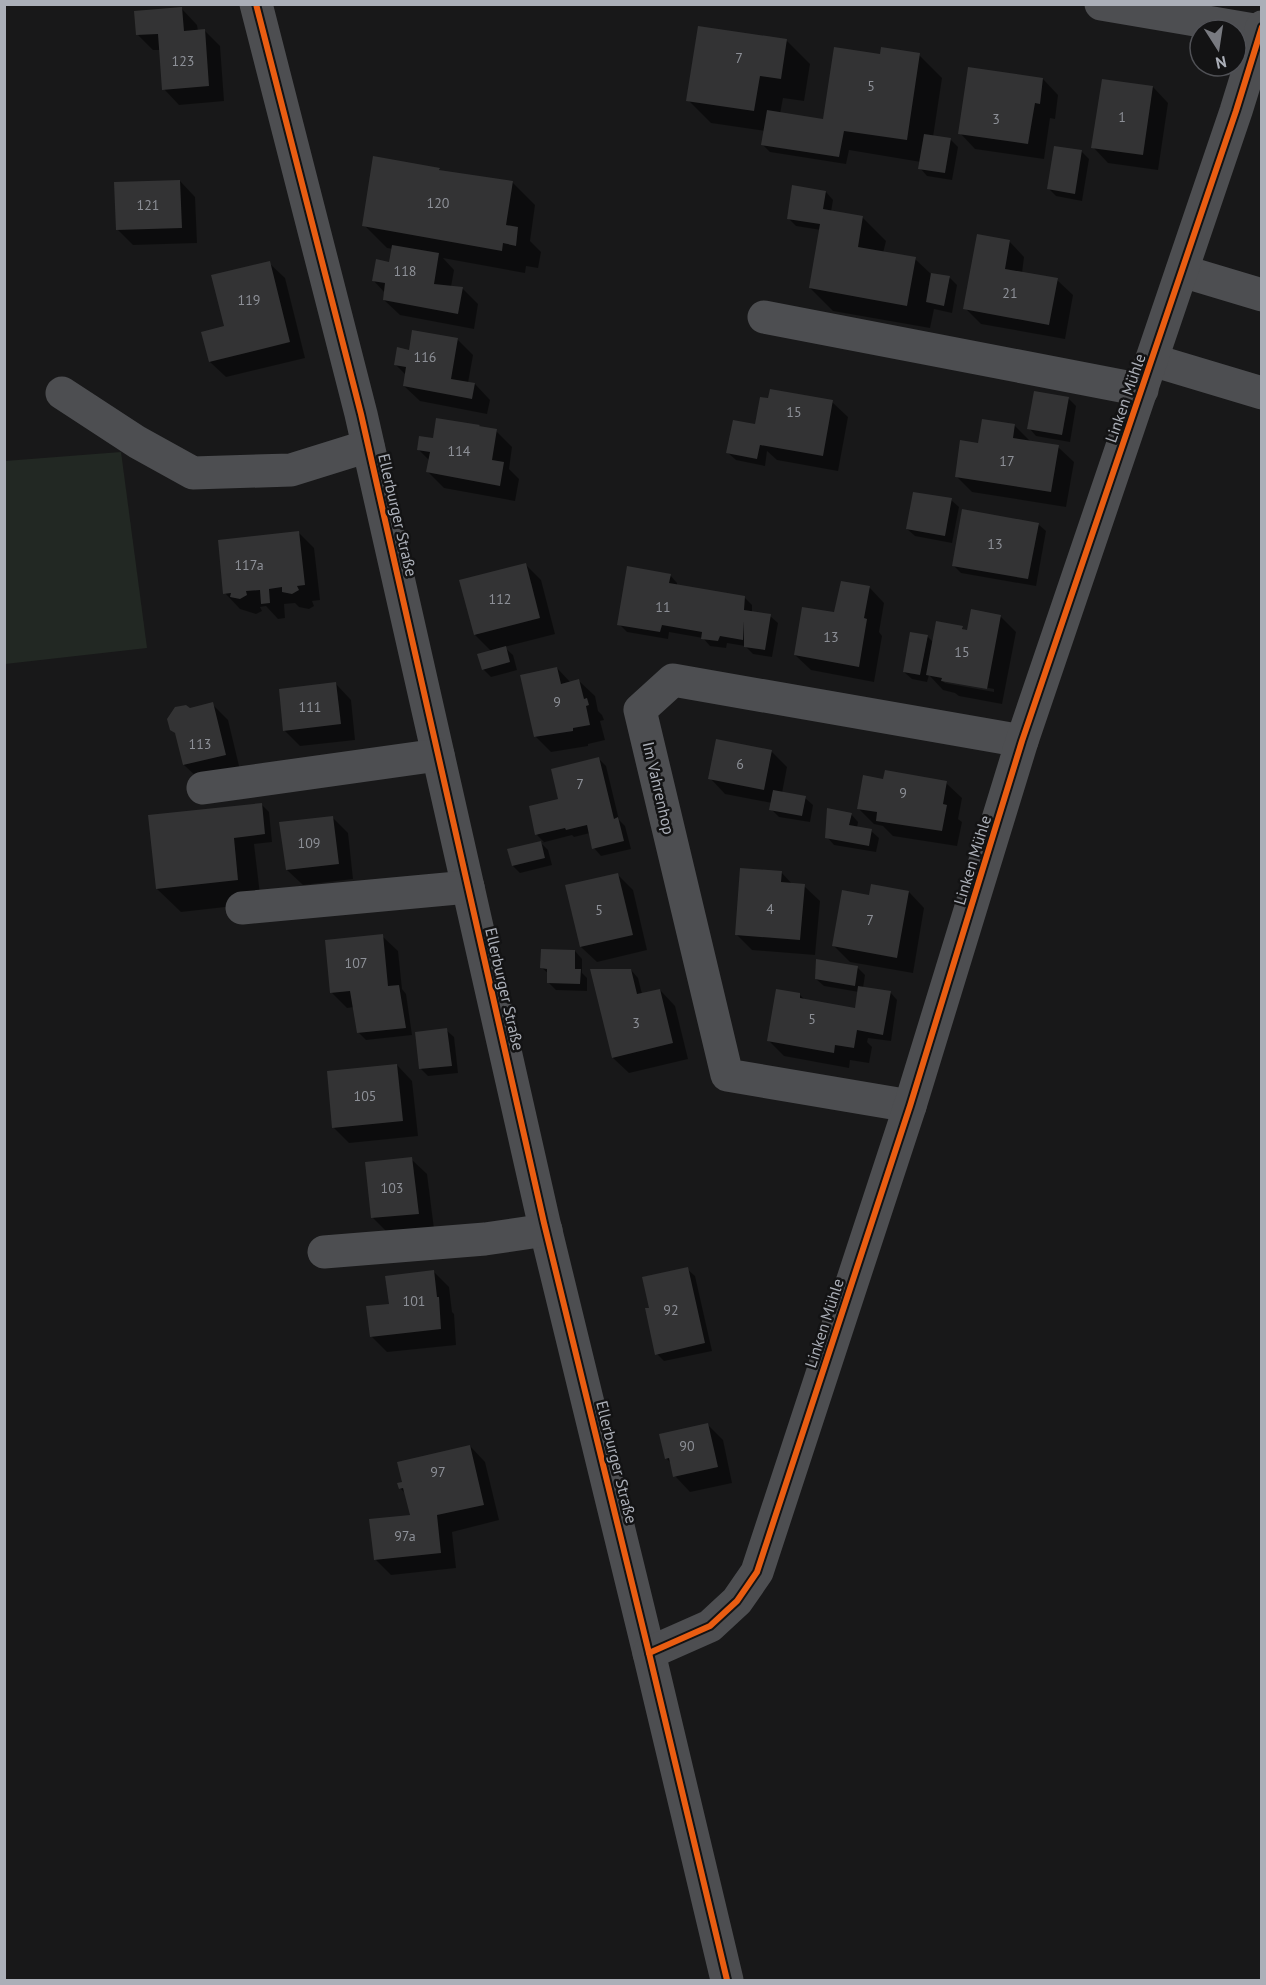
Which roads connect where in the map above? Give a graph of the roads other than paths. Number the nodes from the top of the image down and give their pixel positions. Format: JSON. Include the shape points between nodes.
{"nodes":[{"id":1,"x":256,"y":4,"type":"edge"},
{"id":2,"x":1101,"y":4,"type":"edge"},
{"id":3,"x":1261,"y":29,"type":"edge"},
{"id":4,"x":1249,"y":113,"type":"edge"},
{"id":5,"x":1182,"y":271,"type":"junction"},
{"id":6,"x":1262,"y":296,"type":"edge"},
{"id":7,"x":764,"y":317,"type":"dead end"},
{"id":8,"x":1152,"y":360,"type":"junction"},
{"id":9,"x":1142,"y":390,"type":"junction"},
{"id":10,"x":62,"y":393,"type":"dead end"},
{"id":11,"x":1262,"y":393,"type":"edge"},
{"id":12,"x":368,"y":446,"type":"junction"},
{"id":13,"x":1022,"y":741,"type":"junction"},
{"id":14,"x":438,"y":755,"type":"junction"},
{"id":15,"x":203,"y":788,"type":"dead end"},
{"id":16,"x":468,"y":887,"type":"junction"},
{"id":17,"x":242,"y":908,"type":"dead end"},
{"id":18,"x":910,"y":1106,"type":"junction"},
{"id":19,"x":546,"y":1230,"type":"junction"},
{"id":20,"x":324,"y":1252,"type":"dead end"},
{"id":21,"x":649,"y":1653,"type":"junction"},
{"id":22,"x":727,"y":1980,"type":"edge"}],
"edges":[{"from":1,"to":12,"type":"street","name":"Ellerburger Straße"},
{"from":2,"to":3,"type":"street"},
{"from":3,"to":4,"type":"street","name":"Linken Mühle"},
{"from":4,"to":5,"type":"street","name":"Linken Mühle"},
{"from":5,"to":6,"type":"street"},
{"from":5,"to":8,"type":"street","name":"Linken Mühle"},
{"from":7,"to":9,"type":"street"},
{"from":8,"to":9,"type":"street","name":"Linken Mühle"},
{"from":8,"to":11,"type":"street"},
{"from":9,"to":13,"type":"street","name":"Linken Mühle"},
{"from":10,"to":12,"type":"street","via":[[137,442],[194,473],[291,470]]},
{"from":12,"to":14,"type":"street","name":"Ellerburger Straße"},
{"from":13,"to":18,"type":"street","name":"Linken Mühle"},
{"from":13,"to":18,"type":"street","name":"Im Vahrenhop","via":[[673,680],[640,710],[727,1075]]},
{"from":14,"to":15,"type":"street"},
{"from":14,"to":16,"type":"street","name":"Ellerburger Straße"},
{"from":16,"to":17,"type":"street"},
{"from":16,"to":19,"type":"street","name":"Ellerburger Straße"},
{"from":18,"to":21,"type":"street","name":"Linken Mühle","via":[[757,1572],[737,1601],[710,1626]]},
{"from":19,"to":20,"type":"street"},
{"from":19,"to":21,"type":"street","name":"Ellerburger Straße"},
{"from":21,"to":22,"type":"street","name":"Ellerburger Straße"}]}
